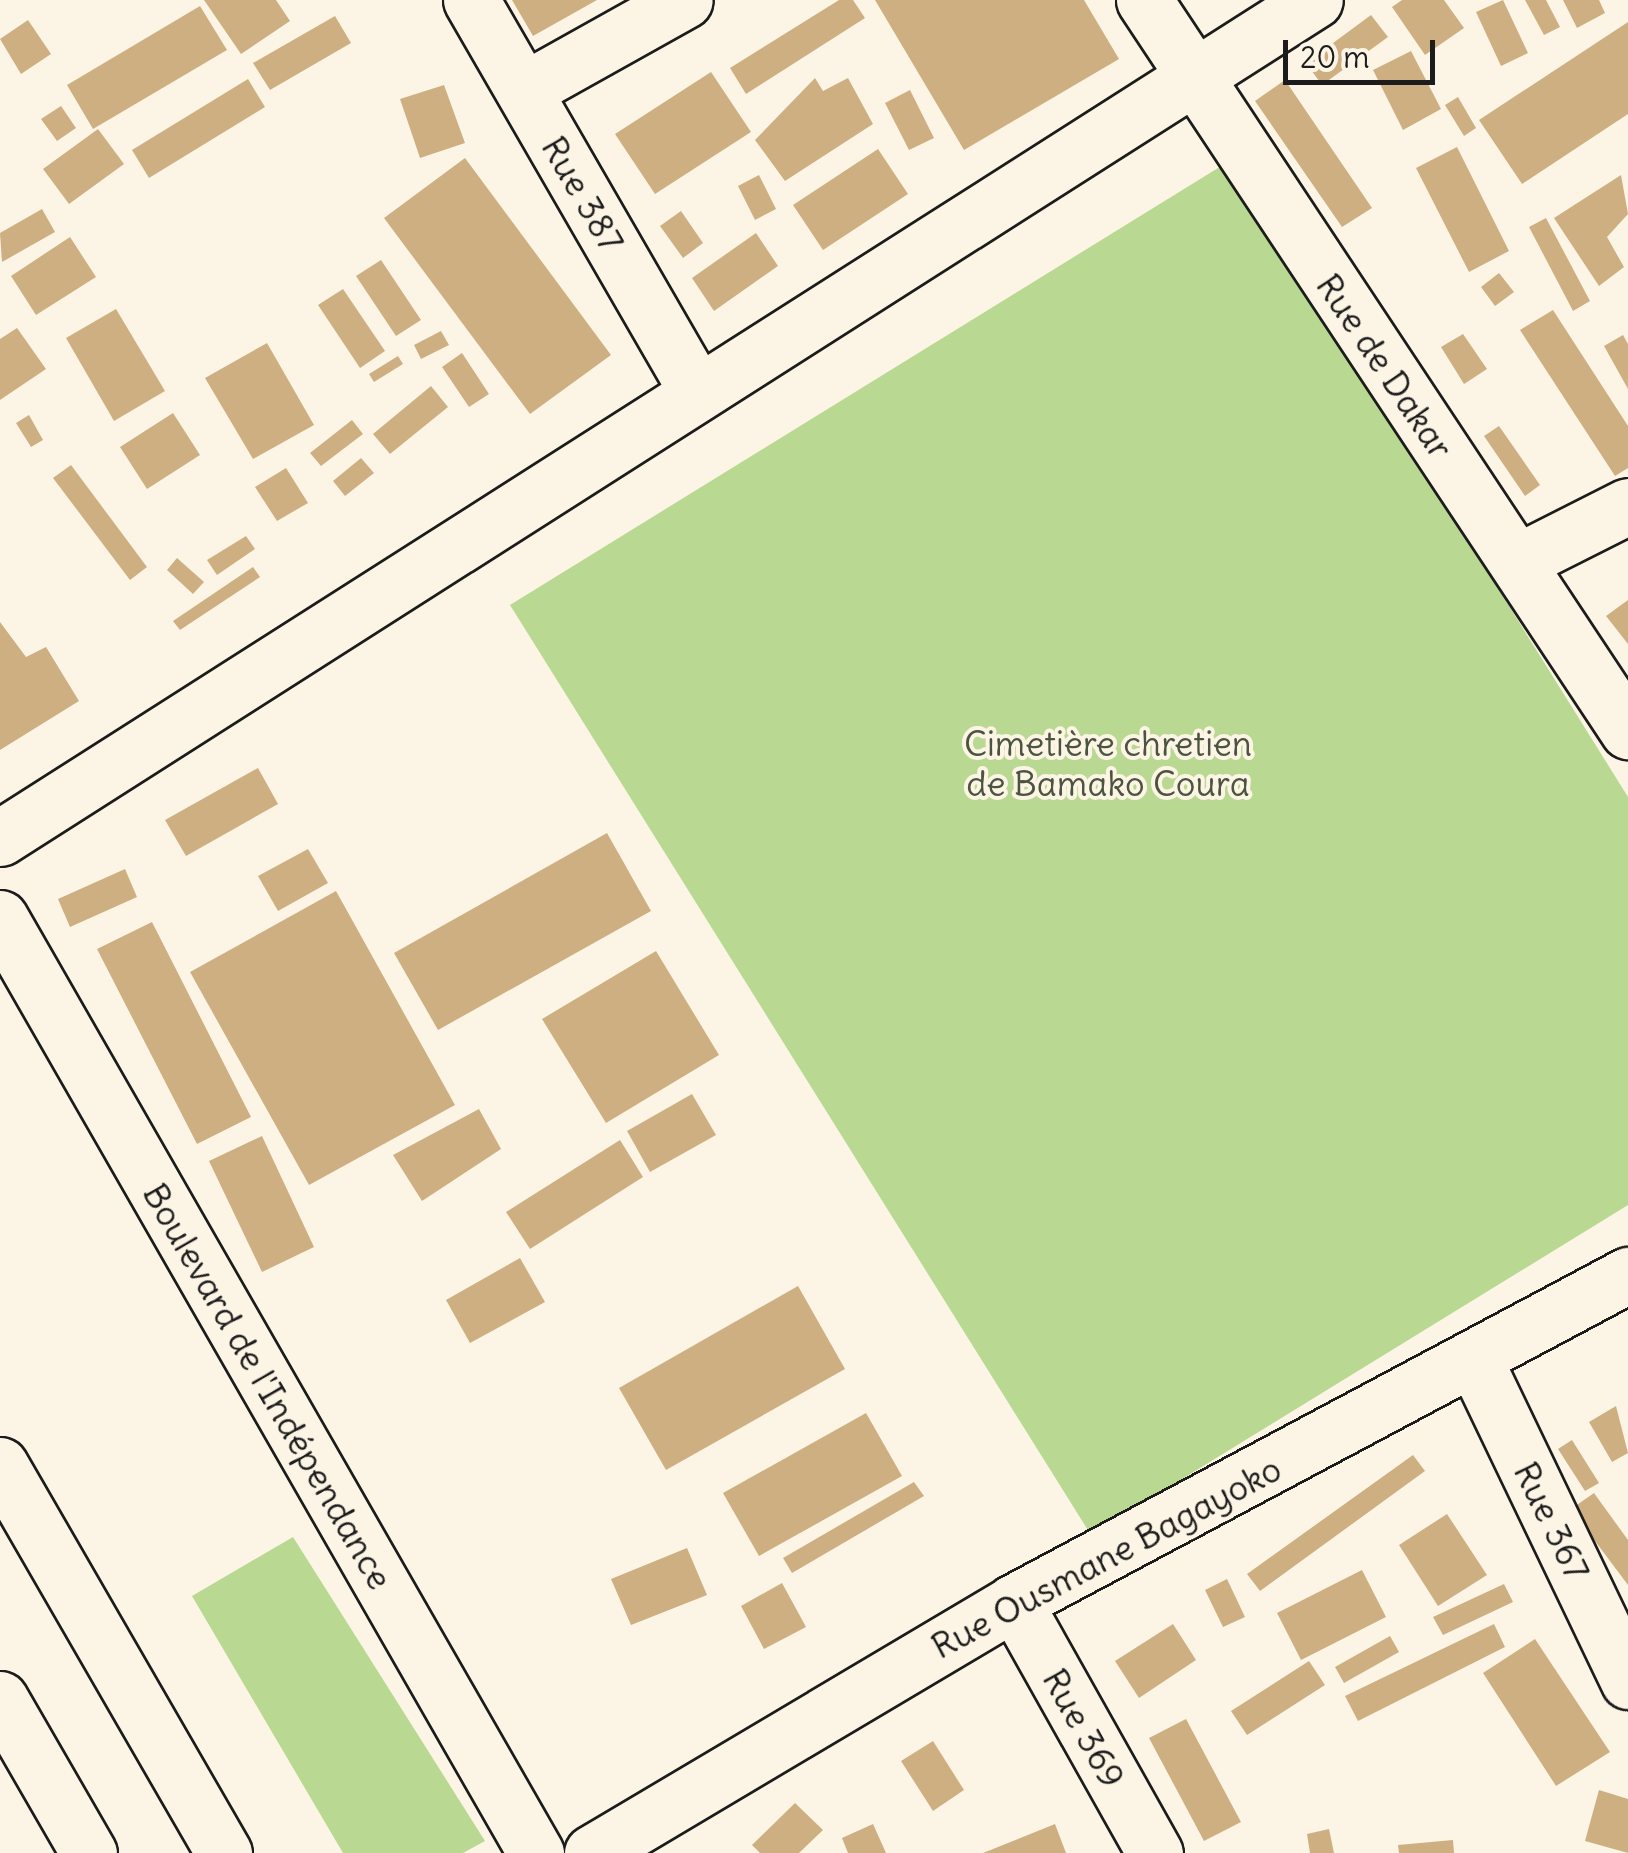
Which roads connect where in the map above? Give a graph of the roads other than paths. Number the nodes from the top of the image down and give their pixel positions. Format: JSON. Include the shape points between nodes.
{"nodes":[{"id":1,"x":472,"y":0,"type":"edge"},
{"id":2,"x":686,"y":0,"type":"edge"},
{"id":3,"x":1144,"y":0,"type":"edge"},
{"id":4,"x":1315,"y":0,"type":"edge"},
{"id":5,"x":1195,"y":81,"type":"junction"},
{"id":6,"x":524,"y":90,"type":"junction"},
{"id":7,"x":695,"y":388,"type":"junction"},
{"id":8,"x":1628,"y":506,"type":"edge"},
{"id":9,"x":1517,"y":562,"type":"junction"},
{"id":10,"x":1628,"y":731,"type":"edge"},
{"id":11,"x":0,"y":838,"type":"edge"},
{"id":12,"x":0,"y":918,"type":"edge"},
{"id":13,"x":1628,"y":1275,"type":"edge"},
{"id":14,"x":1475,"y":1361,"type":"junction"},
{"id":15,"x":0,"y":1464,"type":"edge"},
{"id":16,"x":1014,"y":1602,"type":"junction"},
{"id":17,"x":1628,"y":1681,"type":"edge"},
{"id":18,"x":0,"y":1698,"type":"edge"},
{"id":19,"x":89,"y":1853,"type":"edge"},
{"id":20,"x":224,"y":1853,"type":"edge"},
{"id":21,"x":536,"y":1853,"type":"edge"},
{"id":22,"x":592,"y":1853,"type":"edge"},
{"id":23,"x":1155,"y":1853,"type":"edge"}],
"edges":[{"from":1,"to":6,"type":"main road","name":"Rue 387"},
{"from":2,"to":6,"type":"main road"},
{"from":3,"to":5,"type":"main road","name":"Rue de Dakar"},
{"from":4,"to":5,"type":"main road"},
{"from":5,"to":7,"type":"main road"},
{"from":5,"to":9,"type":"main road","name":"Rue de Dakar"},
{"from":6,"to":7,"type":"main road","name":"Rue 387"},
{"from":7,"to":11,"type":"main road"},
{"from":8,"to":9,"type":"main road"},
{"from":9,"to":10,"type":"main road","name":"Rue de Dakar"},
{"from":12,"to":21,"type":"main road","name":"Boulevard de l'Indépendance"},
{"from":13,"to":14,"type":"main road","name":"Rue Ousmane Bagayoko"},
{"from":14,"to":16,"type":"main road","name":"Rue Ousmane Bagayoko"},
{"from":14,"to":17,"type":"main road","name":"Rue 367"},
{"from":15,"to":20,"type":"main road"},
{"from":16,"to":22,"type":"main road","name":"Rue Ousmane Bagayoko"},
{"from":16,"to":23,"type":"main road","name":"Rue 369"},
{"from":18,"to":19,"type":"main road"}]}
